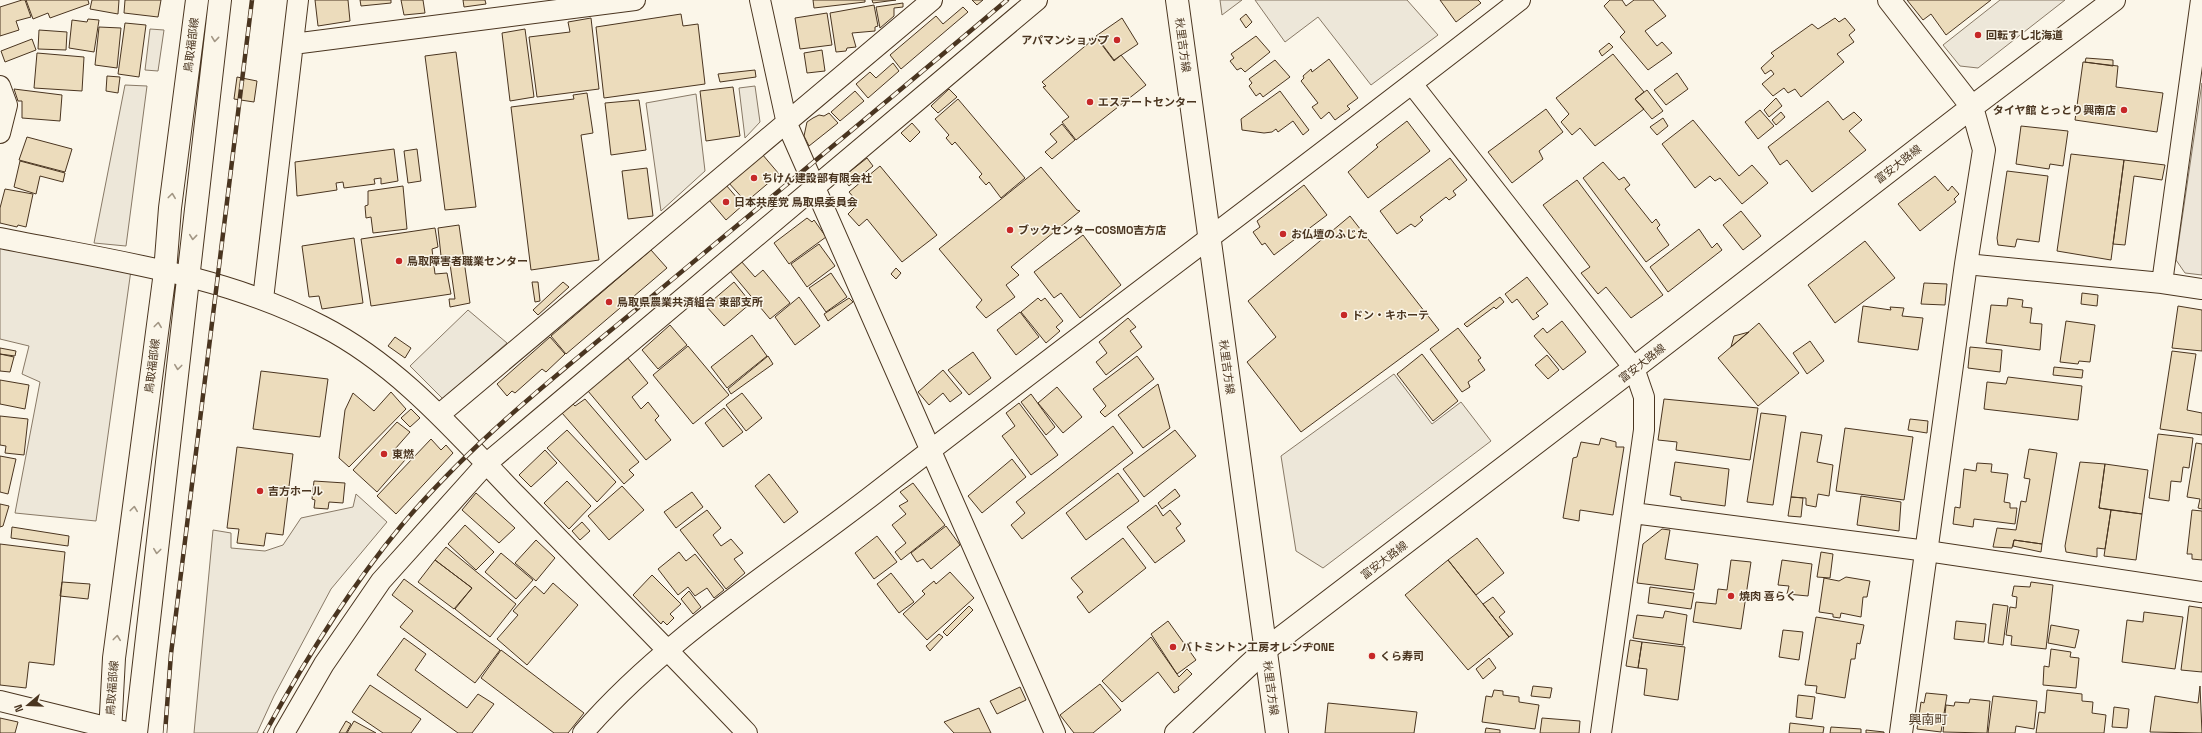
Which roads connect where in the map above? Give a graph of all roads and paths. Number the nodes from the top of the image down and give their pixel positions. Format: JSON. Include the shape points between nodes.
{"nodes":[{"id":1,"x":197,"y":0,"type":"edge"},
{"id":2,"x":220,"y":0,"type":"edge"},
{"id":3,"x":298,"y":0,"type":"edge"},
{"id":4,"x":635,"y":0,"type":"edge"},
{"id":5,"x":760,"y":0,"type":"edge"},
{"id":6,"x":932,"y":0,"type":"edge"},
{"id":7,"x":1037,"y":0,"type":"edge"},
{"id":8,"x":1177,"y":0,"type":"edge"},
{"id":9,"x":1520,"y":0,"type":"edge"},
{"id":10,"x":1889,"y":0,"type":"edge"},
{"id":11,"x":2114,"y":0,"type":"edge"},
{"id":12,"x":2201,"y":0,"type":"edge"},
{"id":13,"x":293,"y":44,"type":"junction"},
{"id":14,"x":1412,"y":84,"type":"junction"},
{"id":15,"x":0,"y":86,"type":"edge"},
{"id":16,"x":1972,"y":107,"type":"junction"},
{"id":17,"x":787,"y":124,"type":"junction"},
{"id":18,"x":0,"y":133,"type":"edge"},
{"id":19,"x":816,"y":188,"type":"junction"},
{"id":20,"x":0,"y":238,"type":"edge"},
{"id":21,"x":1209,"y":238,"type":"junction"},
{"id":22,"x":1966,"y":264,"type":"junction"},
{"id":23,"x":165,"y":272,"type":"junction"},
{"id":24,"x":189,"y":277,"type":"junction"},
{"id":25,"x":2162,"y":283,"type":"junction"},
{"id":26,"x":2202,"y":289,"type":"edge"},
{"id":27,"x":263,"y":299,"type":"junction"},
{"id":28,"x":1634,"y":368,"type":"junction"},
{"id":29,"x":440,"y":414,"type":"junction"},
{"id":30,"x":930,"y":451,"type":"junction"},
{"id":31,"x":486,"y":464,"type":"junction"},
{"id":32,"x":1633,"y":513,"type":"junction"},
{"id":33,"x":1927,"y":551,"type":"junction"},
{"id":34,"x":2202,"y":592,"type":"edge"},
{"id":35,"x":668,"y":650,"type":"junction"},
{"id":36,"x":1266,"y":650,"type":"junction"},
{"id":37,"x":0,"y":701,"type":"edge"},
{"id":38,"x":116,"y":731,"type":"edge"},
{"id":39,"x":136,"y":733,"type":"edge"},
{"id":40,"x":284,"y":733,"type":"edge"},
{"id":41,"x":583,"y":733,"type":"edge"},
{"id":42,"x":747,"y":733,"type":"edge"},
{"id":43,"x":1055,"y":733,"type":"edge"},
{"id":44,"x":1176,"y":733,"type":"edge"},
{"id":45,"x":1277,"y":733,"type":"edge"},
{"id":46,"x":1601,"y":733,"type":"edge"},
{"id":47,"x":1901,"y":733,"type":"edge"}],
"edges":[{"from":23,"to":1,"type":"main road","name":"鳥取福部線","one_way":true,"via":[[170,208]]},
{"from":2,"to":24,"type":"main road","name":"鳥取福部線","one_way":true},
{"from":3,"to":13,"type":"street"},
{"from":4,"to":13,"type":"street"},
{"from":5,"to":17,"type":"street"},
{"from":6,"to":17,"type":"street"},
{"from":7,"to":19,"type":"street"},
{"from":8,"to":21,"type":"main road","name":"秋里吉方線"},
{"from":9,"to":14,"type":"street"},
{"from":10,"to":16,"type":"main road"},
{"from":11,"to":16,"type":"main road","name":"富安大路線"},
{"from":12,"to":25,"type":"street"},
{"from":13,"to":27,"type":"street"},
{"from":14,"to":21,"type":"street"},
{"from":14,"to":28,"type":"street"},
{"from":15,"to":18,"type":"street","via":[[7,105]]},
{"from":16,"to":22,"type":"main road","via":[[1984,150]]},
{"from":16,"to":28,"type":"main road","name":"富安大路線"},
{"from":17,"to":19,"type":"street"},
{"from":17,"to":29,"type":"street"},
{"from":19,"to":30,"type":"street"},
{"from":19,"to":31,"type":"street","via":[[652,322]]},
{"from":20,"to":23,"type":"street"},
{"from":21,"to":30,"type":"street"},
{"from":21,"to":36,"type":"main road","name":"秋里吉方線"},
{"from":22,"to":25,"type":"street"},
{"from":22,"to":33,"type":"main road"},
{"from":23,"to":24,"type":"street"},
{"from":38,"to":23,"type":"main road","name":"鳥取福部線","one_way":true,"via":[[114,658]]},
{"from":24,"to":27,"type":"street"},
{"from":24,"to":39,"type":"main road","name":"鳥取福部線","one_way":true},
{"from":25,"to":26,"type":"street"},
{"from":27,"to":29,"type":"street","via":[[357,345]]},
{"from":28,"to":32,"type":"street","via":[[1644,397],[1645,412]]},
{"from":28,"to":36,"type":"main road","name":"富安大路線"},
{"from":29,"to":31,"type":"street"},
{"from":30,"to":35,"type":"street"},
{"from":30,"to":43,"type":"street"},
{"from":31,"to":35,"type":"street"},
{"from":31,"to":40,"type":"street","via":[[381,581],[324,664]]},
{"from":32,"to":33,"type":"street"},
{"from":32,"to":46,"type":"street"},
{"from":33,"to":34,"type":"street"},
{"from":33,"to":47,"type":"main road"},
{"from":35,"to":41,"type":"street"},
{"from":35,"to":42,"type":"street"},
{"from":36,"to":44,"type":"main road","name":"富安大路線"},
{"from":36,"to":45,"type":"main road","name":"秋里吉方線"},
{"from":37,"to":38,"type":"street"}]}
